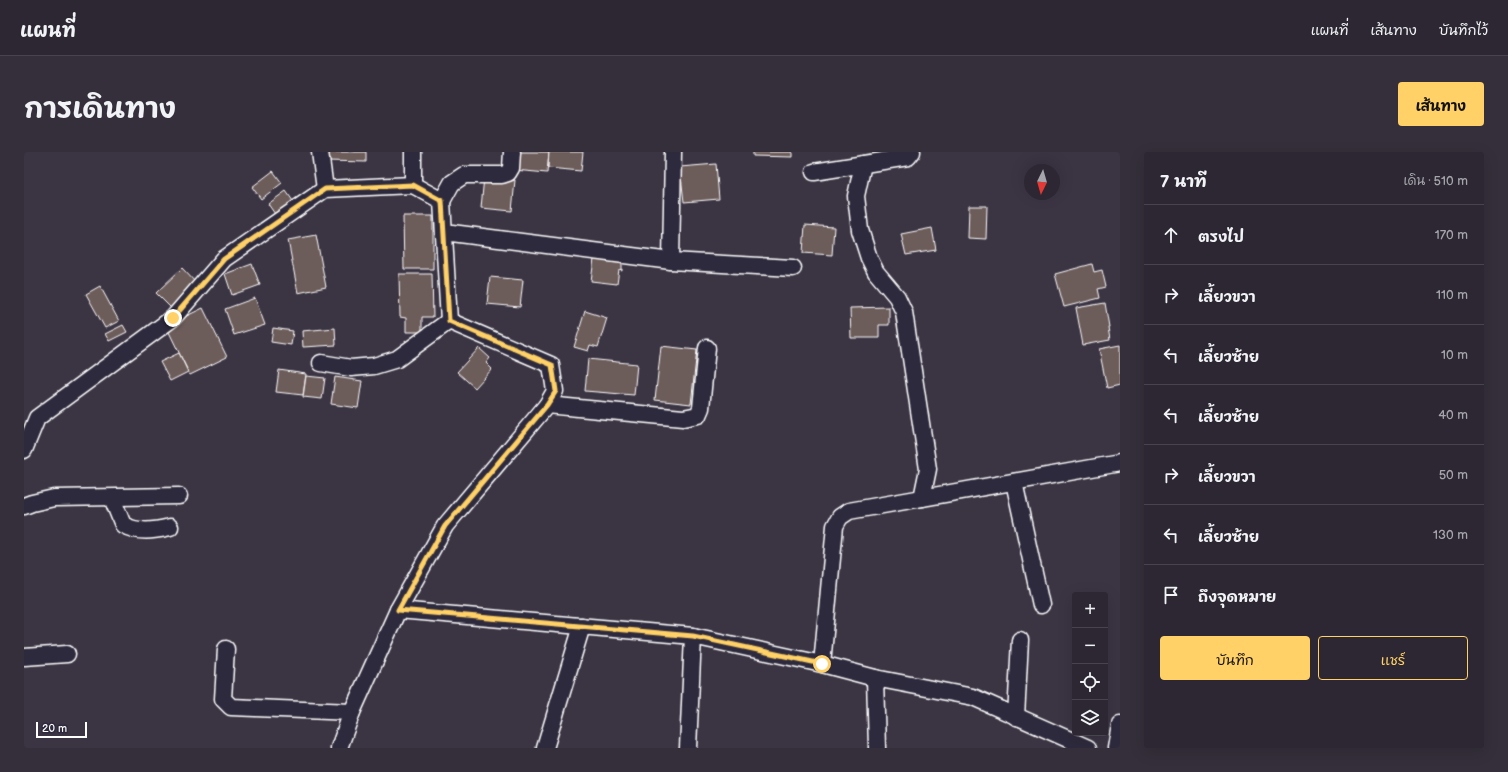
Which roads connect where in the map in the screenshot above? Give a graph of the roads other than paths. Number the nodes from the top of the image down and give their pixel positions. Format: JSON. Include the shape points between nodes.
{"nodes":[{"id":1,"x":320,"y":152,"type":"edge"},
{"id":2,"x":413,"y":152,"type":"edge"},
{"id":3,"x":512,"y":152,"type":"edge"},
{"id":4,"x":673,"y":152,"type":"edge"},
{"id":5,"x":912,"y":152,"type":"edge"},
{"id":6,"x":863,"y":164,"type":"junction"},
{"id":7,"x":814,"y":172,"type":"dead end"},
{"id":8,"x":413,"y":185,"type":"junction"},
{"id":9,"x":325,"y":189,"type":"junction"},
{"id":10,"x":442,"y":201,"type":"junction"},
{"id":11,"x":444,"y":232,"type":"junction"},
{"id":12,"x":671,"y":261,"type":"junction"},
{"id":13,"x":793,"y":268,"type":"dead end"},
{"id":14,"x":449,"y":321,"type":"junction"},
{"id":15,"x":707,"y":348,"type":"dead end"},
{"id":16,"x":322,"y":363,"type":"dead end"},
{"id":17,"x":547,"y":405,"type":"junction"},
{"id":18,"x":29,"y":424,"type":"edge"},
{"id":19,"x":24,"y":450,"type":"edge"},
{"id":20,"x":1120,"y":463,"type":"edge"},
{"id":21,"x":1014,"y":482,"type":"junction"},
{"id":22,"x":178,"y":496,"type":"dead end"},
{"id":23,"x":112,"y":498,"type":"junction"},
{"id":24,"x":922,"y":498,"type":"junction"},
{"id":25,"x":24,"y":506,"type":"edge"},
{"id":26,"x":170,"y":527,"type":"dead end"},
{"id":27,"x":1042,"y":605,"type":"dead end"},
{"id":28,"x":398,"y":610,"type":"junction"},
{"id":29,"x":582,"y":626,"type":"junction"},
{"id":30,"x":693,"y":636,"type":"junction"},
{"id":31,"x":1020,"y":640,"type":"dead end"},
{"id":32,"x":226,"y":648,"type":"dead end"},
{"id":33,"x":67,"y":654,"type":"dead end"},
{"id":34,"x":24,"y":657,"type":"edge"},
{"id":35,"x":822,"y":664,"type":"junction"},
{"id":36,"x":875,"y":678,"type":"junction"},
{"id":37,"x":352,"y":712,"type":"junction"},
{"id":38,"x":1016,"y":716,"type":"junction"},
{"id":39,"x":1120,"y":725,"type":"edge"},
{"id":40,"x":338,"y":748,"type":"edge"},
{"id":41,"x":545,"y":748,"type":"edge"},
{"id":42,"x":688,"y":748,"type":"edge"},
{"id":43,"x":877,"y":748,"type":"edge"},
{"id":44,"x":1088,"y":748,"type":"edge"},
{"id":45,"x":1116,"y":748,"type":"edge"}],
"edges":[{"from":1,"to":9,"type":"street"},
{"from":2,"to":8,"type":"street"},
{"from":3,"to":10,"type":"street","via":[[511,168],[508,173],[464,175],[452,183]]},
{"from":4,"to":12,"type":"street"},
{"from":5,"to":6,"type":"street","via":[[908,157]]},
{"from":6,"to":7,"type":"street"},
{"from":6,"to":24,"type":"street","via":[[856,196],[857,217],[869,258],[876,272],[897,297],[904,312],[928,469]]},
{"from":8,"to":9,"type":"street"},
{"from":8,"to":10,"type":"street"},
{"from":9,"to":18,"type":"street","via":[[224,259],[173,318]]},
{"from":10,"to":11,"type":"street"},
{"from":11,"to":12,"type":"street"},
{"from":11,"to":14,"type":"street"},
{"from":12,"to":13,"type":"street"},
{"from":14,"to":16,"type":"street","via":[[397,359],[374,366],[351,368]]},
{"from":14,"to":17,"type":"street","via":[[552,365],[556,391]]},
{"from":15,"to":17,"type":"street","via":[[701,408],[698,415],[683,418]]},
{"from":17,"to":28,"type":"street","via":[[445,526]]},
{"from":18,"to":19,"type":"street"},
{"from":20,"to":21,"type":"street"},
{"from":21,"to":24,"type":"street"},
{"from":21,"to":27,"type":"street"},
{"from":22,"to":23,"type":"street"},
{"from":23,"to":25,"type":"street","via":[[54,498]]},
{"from":23,"to":26,"type":"street","via":[[123,525],[148,531]]},
{"from":24,"to":35,"type":"street","via":[[850,511],[840,517],[835,526]]},
{"from":28,"to":29,"type":"street"},
{"from":28,"to":37,"type":"street"},
{"from":29,"to":30,"type":"street"},
{"from":29,"to":41,"type":"street"},
{"from":30,"to":35,"type":"street"},
{"from":30,"to":42,"type":"street"},
{"from":31,"to":38,"type":"street"},
{"from":32,"to":37,"type":"street","via":[[223,699],[231,707]]},
{"from":33,"to":34,"type":"street"},
{"from":35,"to":36,"type":"street"},
{"from":36,"to":38,"type":"street","via":[[973,697]]},
{"from":36,"to":43,"type":"street"},
{"from":37,"to":40,"type":"street"},
{"from":38,"to":44,"type":"street"},
{"from":39,"to":45,"type":"street"}]}
